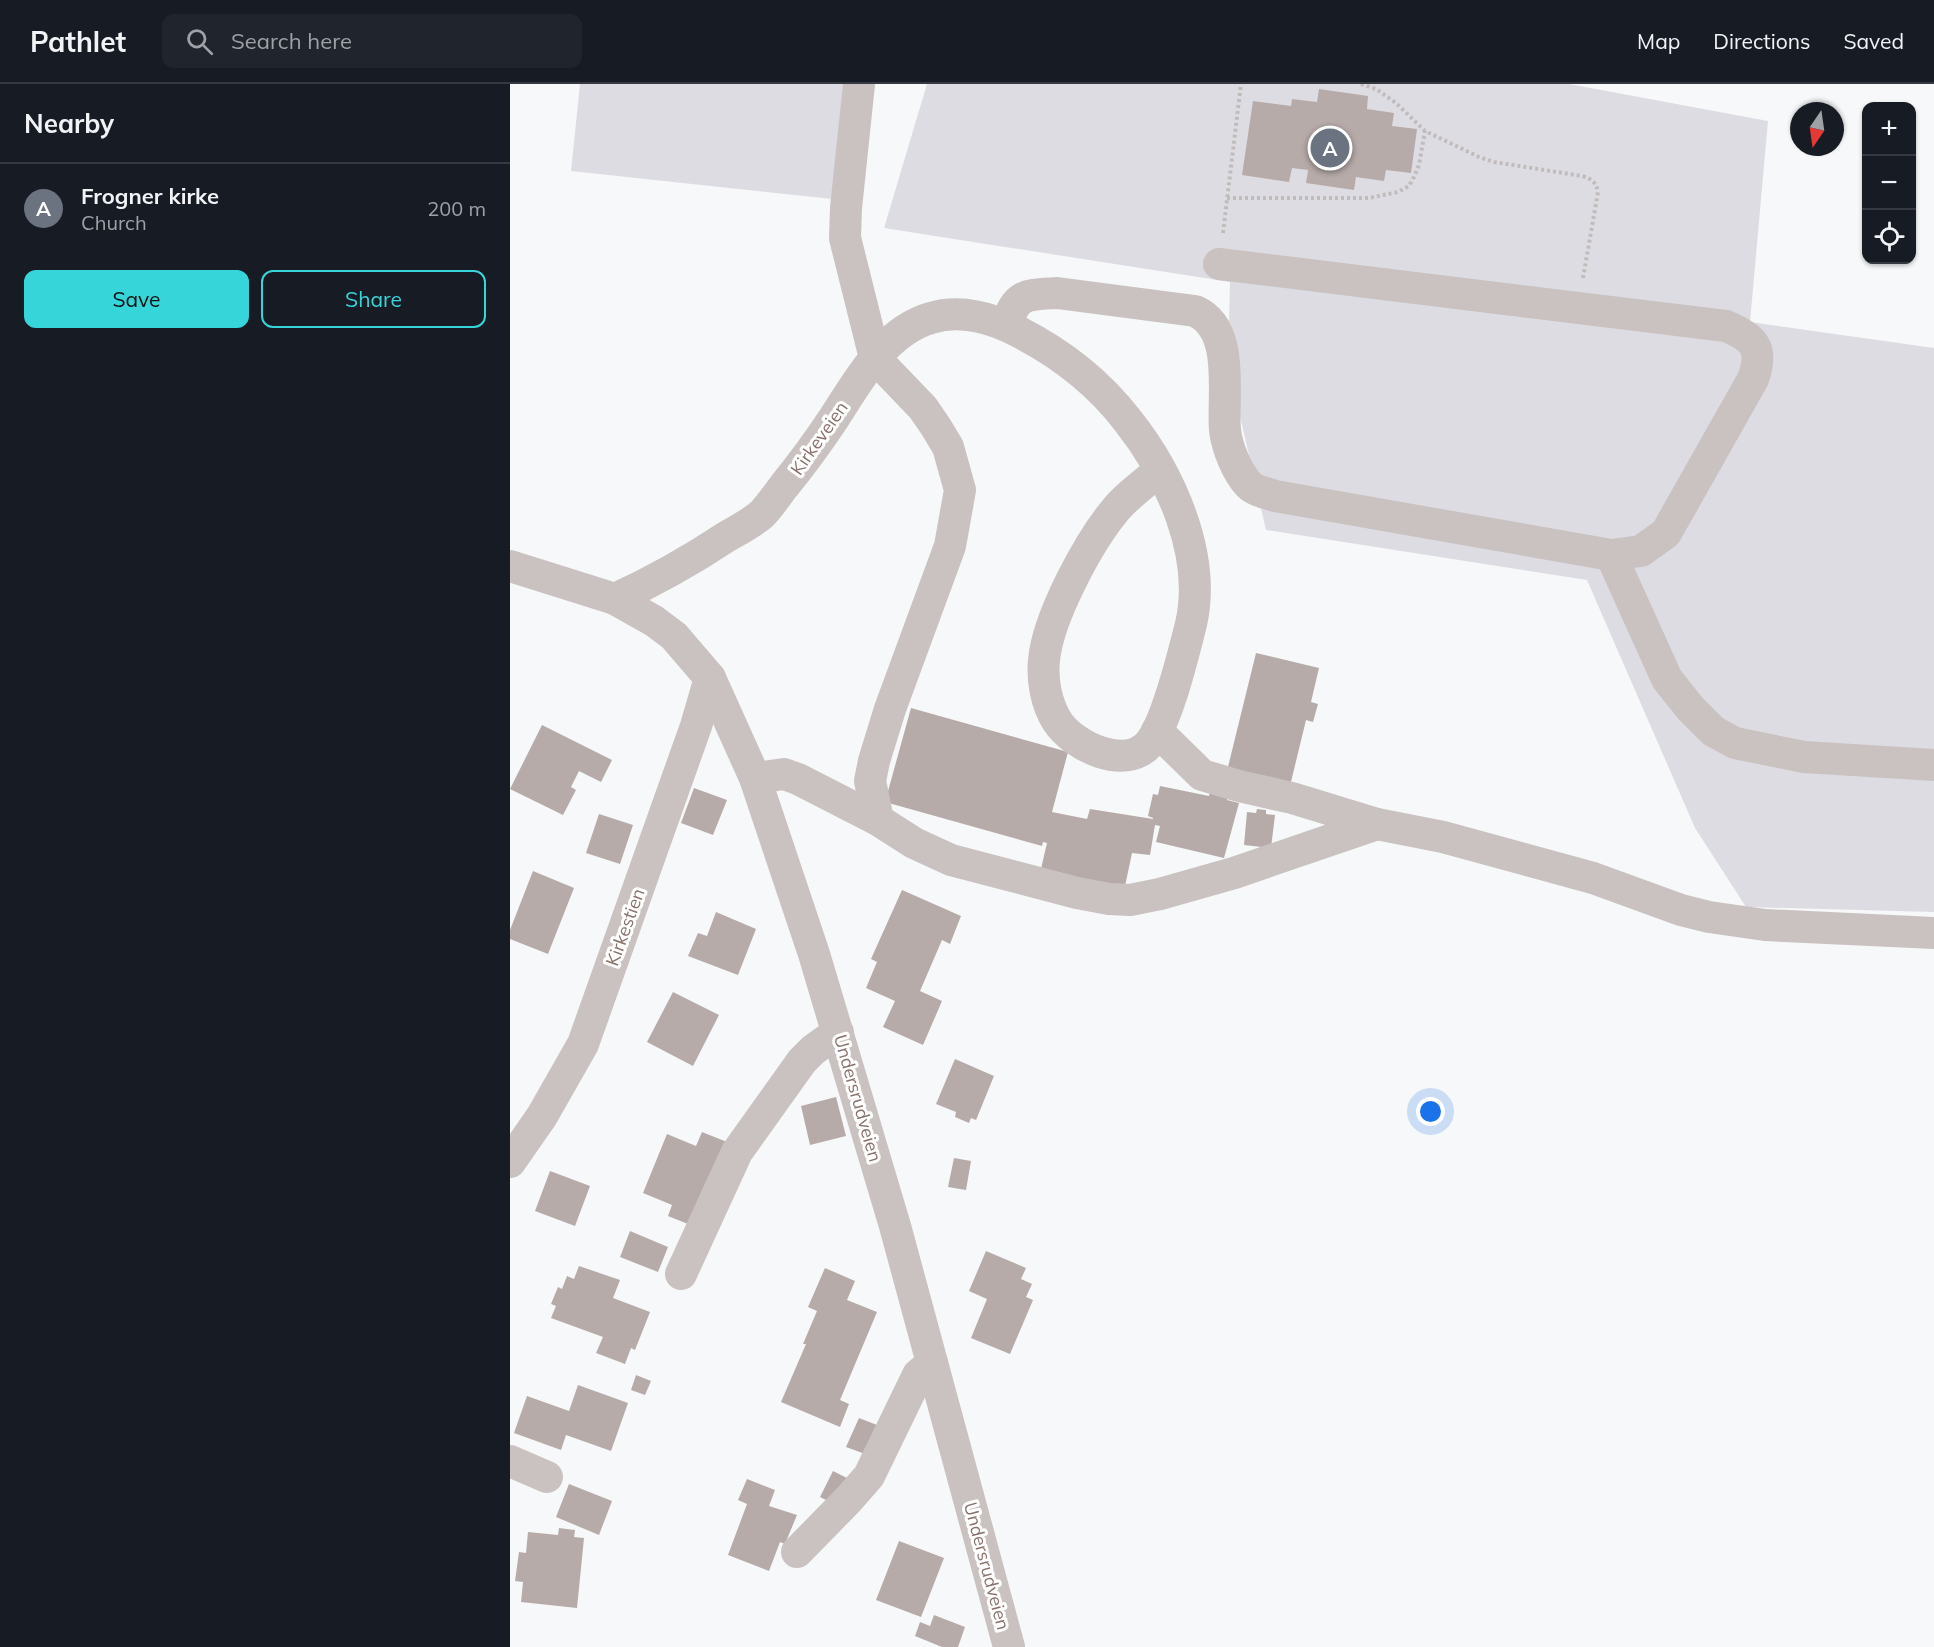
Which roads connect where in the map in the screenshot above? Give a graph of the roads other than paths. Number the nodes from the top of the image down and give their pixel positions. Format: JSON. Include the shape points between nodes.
{"nodes":[{"id":1,"x":859,"y":84,"type":"edge"},
{"id":2,"x":1219,"y":264,"type":"road end"},
{"id":3,"x":1006,"y":325,"type":"junction"},
{"id":4,"x":875,"y":358,"type":"junction"},
{"id":5,"x":1159,"y":470,"type":"junction"},
{"id":6,"x":1611,"y":555,"type":"junction"},
{"id":7,"x":510,"y":566,"type":"edge"},
{"id":8,"x":615,"y":599,"type":"junction"},
{"id":9,"x":710,"y":678,"type":"junction"},
{"id":10,"x":1157,"y":731,"type":"junction"},
{"id":11,"x":1934,"y":765,"type":"edge"},
{"id":12,"x":755,"y":778,"type":"junction"},
{"id":13,"x":878,"y":820,"type":"junction"},
{"id":14,"x":1377,"y":824,"type":"junction"},
{"id":15,"x":1934,"y":933,"type":"edge"},
{"id":16,"x":838,"y":1032,"type":"junction"},
{"id":17,"x":510,"y":1162,"type":"edge"},
{"id":18,"x":681,"y":1274,"type":"dead end"},
{"id":19,"x":932,"y":1363,"type":"junction"},
{"id":20,"x":510,"y":1461,"type":"edge"},
{"id":21,"x":547,"y":1477,"type":"dead end"},
{"id":22,"x":797,"y":1552,"type":"dead end"},
{"id":23,"x":1009,"y":1647,"type":"edge"}],
"edges":[{"from":1,"to":4,"type":"street","via":[[845,238]]},
{"from":2,"to":6,"type":"street","via":[[1726,326],[1746,335],[1757,347],[1758,365],[1753,380],[1678,514],[1666,533],[1641,551]]},
{"from":3,"to":4,"type":"street","name":"Kirkeveien","via":[[973,316],[932,317],[914,325]]},
{"from":3,"to":5,"type":"street","name":"Kirkeveien","via":[[1046,345],[1100,389],[1140,435]]},
{"from":3,"to":6,"type":"street","via":[[1012,307],[1027,296],[1041,294],[1196,311],[1206,316],[1219,337],[1226,388],[1225,432],[1232,456],[1251,487],[1275,496]]},
{"from":4,"to":8,"type":"street","name":"Kirkeveien","via":[[812,452],[761,515],[683,565]]},
{"from":4,"to":13,"type":"street","via":[[936,427],[948,447],[960,490],[950,546],[874,761],[870,781]]},
{"from":5,"to":10,"type":"street","name":"Kirkeveien","via":[[1188,536],[1195,572],[1194,612]]},
{"from":5,"to":10,"type":"street","via":[[1118,507],[1091,543],[1052,623],[1044,660],[1048,704],[1059,724],[1075,740],[1101,753],[1117,755],[1143,749]]},
{"from":6,"to":11,"type":"street","via":[[1667,679],[1713,731],[1735,742],[1804,757]]},
{"from":7,"to":8,"type":"street"},
{"from":8,"to":9,"type":"street","name":"Undersrudveien","via":[[674,636]]},
{"from":9,"to":12,"type":"street","name":"Undersrudveien"},
{"from":9,"to":17,"type":"street","name":"Kirkestien","via":[[583,1044],[542,1116]]},
{"from":10,"to":14,"type":"street","via":[[1202,775]]},
{"from":12,"to":13,"type":"street","via":[[784,774]]},
{"from":12,"to":16,"type":"street","name":"Undersrudveien"},
{"from":13,"to":14,"type":"street","via":[[951,860],[1077,893],[1130,900],[1234,873]]},
{"from":14,"to":15,"type":"street","via":[[1443,837],[1593,878],[1709,917],[1773,926]]},
{"from":16,"to":18,"type":"street","via":[[802,1061],[737,1152]]},
{"from":16,"to":19,"type":"street","name":"Undersrudveien"},
{"from":19,"to":22,"type":"street","via":[[918,1375],[869,1476]]},
{"from":19,"to":23,"type":"street","name":"Undersrudveien"},
{"from":20,"to":21,"type":"street"}]}
